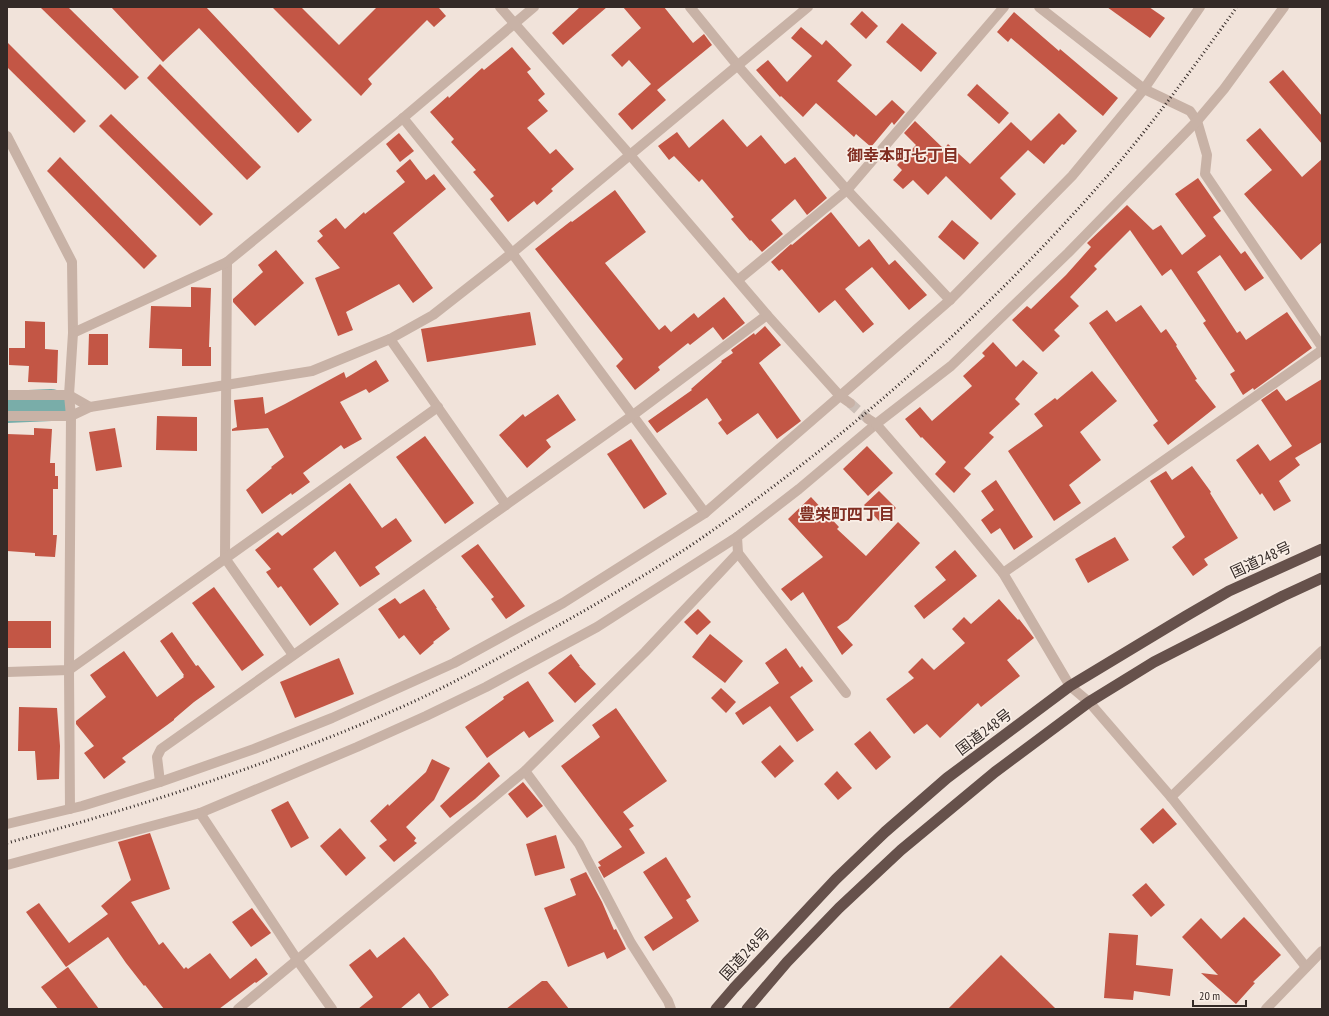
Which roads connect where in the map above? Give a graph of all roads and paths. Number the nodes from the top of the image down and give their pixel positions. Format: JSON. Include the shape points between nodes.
{"nodes":[{"id":1,"x":500,"y":7,"type":"edge"},
{"id":2,"x":534,"y":7,"type":"edge"},
{"id":3,"x":690,"y":7,"type":"edge"},
{"id":4,"x":808,"y":7,"type":"edge"},
{"id":5,"x":1004,"y":7,"type":"edge"},
{"id":6,"x":1039,"y":7,"type":"edge"},
{"id":7,"x":1200,"y":7,"type":"edge"},
{"id":8,"x":1284,"y":7,"type":"edge"},
{"id":9,"x":514,"y":24,"type":"junction"},
{"id":10,"x":738,"y":66,"type":"junction"},
{"id":11,"x":1144,"y":89,"type":"junction"},
{"id":12,"x":404,"y":118,"type":"junction"},
{"id":13,"x":1198,"y":121,"type":"junction"},
{"id":14,"x":7,"y":136,"type":"edge"},
{"id":15,"x":630,"y":155,"type":"junction"},
{"id":16,"x":847,"y":190,"type":"junction"},
{"id":17,"x":512,"y":253,"type":"junction"},
{"id":18,"x":228,"y":262,"type":"junction"},
{"id":19,"x":738,"y":280,"type":"junction"},
{"id":20,"x":950,"y":300,"type":"junction"},
{"id":21,"x":767,"y":314,"type":"junction"},
{"id":22,"x":72,"y":333,"type":"junction"},
{"id":23,"x":390,"y":339,"type":"junction"},
{"id":24,"x":1322,"y":347,"type":"edge"},
{"id":25,"x":1322,"y":350,"type":"edge"},
{"id":26,"x":226,"y":385,"type":"junction"},
{"id":27,"x":69,"y":394,"type":"junction"},
{"id":28,"x":7,"y":395,"type":"edge"},
{"id":29,"x":840,"y":396,"type":"junction"},
{"id":30,"x":850,"y":403,"type":"tunnel mouth"},
{"id":31,"x":90,"y":407,"type":"junction"},
{"id":32,"x":438,"y":407,"type":"junction"},
{"id":33,"x":633,"y":415,"type":"junction"},
{"id":34,"x":7,"y":416,"type":"edge"},
{"id":35,"x":71,"y":416,"type":"junction"},
{"id":36,"x":872,"y":422,"type":"junction"},
{"id":37,"x":506,"y":505,"type":"junction"},
{"id":38,"x":705,"y":512,"type":"junction"},
{"id":39,"x":736,"y":537,"type":"junction"},
{"id":40,"x":1322,"y":549,"type":"edge"},
{"id":41,"x":738,"y":553,"type":"junction"},
{"id":42,"x":225,"y":558,"type":"junction"},
{"id":43,"x":1003,"y":573,"type":"junction"},
{"id":44,"x":1322,"y":578,"type":"edge"},
{"id":45,"x":1322,"y":651,"type":"edge"},
{"id":46,"x":293,"y":655,"type":"junction"},
{"id":47,"x":69,"y":670,"type":"junction"},
{"id":48,"x":7,"y":672,"type":"edge"},
{"id":49,"x":1070,"y":686,"type":"junction"},
{"id":50,"x":846,"y":693,"type":"dead end"},
{"id":51,"x":1089,"y":702,"type":"junction"},
{"id":52,"x":525,"y":771,"type":"junction"},
{"id":53,"x":160,"y":782,"type":"junction"},
{"id":54,"x":1171,"y":797,"type":"junction"},
{"id":55,"x":70,"y":809,"type":"junction"},
{"id":56,"x":200,"y":813,"type":"junction"},
{"id":57,"x":7,"y":824,"type":"edge"},
{"id":58,"x":7,"y":865,"type":"edge"},
{"id":59,"x":1322,"y":951,"type":"edge"},
{"id":60,"x":298,"y":960,"type":"junction"},
{"id":61,"x":1306,"y":967,"type":"junction"},
{"id":62,"x":238,"y":1009,"type":"edge"},
{"id":63,"x":332,"y":1009,"type":"edge"},
{"id":64,"x":671,"y":1009,"type":"edge"},
{"id":65,"x":716,"y":1009,"type":"edge"},
{"id":66,"x":747,"y":1009,"type":"edge"},
{"id":67,"x":1266,"y":1009,"type":"edge"}],
"edges":[{"from":1,"to":9,"type":"street"},
{"from":2,"to":9,"type":"street"},
{"from":3,"to":10,"type":"street"},
{"from":4,"to":10,"type":"street"},
{"from":5,"to":16,"type":"street"},
{"from":6,"to":11,"type":"street"},
{"from":7,"to":11,"type":"street"},
{"from":8,"to":13,"type":"street"},
{"from":9,"to":12,"type":"street"},
{"from":9,"to":15,"type":"street"},
{"from":10,"to":15,"type":"street"},
{"from":10,"to":16,"type":"street"},
{"from":11,"to":13,"type":"street","via":[[1190,112]]},
{"from":11,"to":20,"type":"street","via":[[1072,176]]},
{"from":12,"to":17,"type":"street"},
{"from":12,"to":18,"type":"street"},
{"from":13,"to":24,"type":"street","via":[[1207,155],[1205,174]]},
{"from":13,"to":36,"type":"street","via":[[1068,253],[951,366]]},
{"from":14,"to":22,"type":"street","via":[[72,262]]},
{"from":15,"to":17,"type":"street"},
{"from":15,"to":19,"type":"street"},
{"from":16,"to":19,"type":"street"},
{"from":16,"to":20,"type":"street"},
{"from":17,"to":23,"type":"street","via":[[433,315]]},
{"from":17,"to":33,"type":"street"},
{"from":18,"to":22,"type":"street"},
{"from":18,"to":26,"type":"street"},
{"from":19,"to":21,"type":"street"},
{"from":20,"to":29,"type":"street"},
{"from":21,"to":29,"type":"street"},
{"from":21,"to":33,"type":"street"},
{"from":22,"to":27,"type":"street"},
{"from":23,"to":26,"type":"street","via":[[312,371]]},
{"from":23,"to":32,"type":"street"},
{"from":25,"to":43,"type":"street"},
{"from":26,"to":31,"type":"street"},
{"from":26,"to":42,"type":"street"},
{"from":27,"to":28,"type":"street"},
{"from":27,"to":31,"type":"street"},
{"from":27,"to":35,"type":"street"},
{"from":29,"to":30,"type":"street"},
{"from":29,"to":38,"type":"street"},
{"from":31,"to":35,"type":"street"},
{"from":32,"to":37,"type":"street"},
{"from":32,"to":42,"type":"street"},
{"from":33,"to":37,"type":"street"},
{"from":33,"to":38,"type":"street"},
{"from":34,"to":35,"type":"street"},
{"from":35,"to":47,"type":"street"},
{"from":36,"to":39,"type":"street","via":[[799,489]]},
{"from":36,"to":43,"type":"street"},
{"from":37,"to":46,"type":"street"},
{"from":38,"to":53,"type":"street","via":[[563,603],[454,662],[332,718]]},
{"from":39,"to":41,"type":"street"},
{"from":39,"to":56,"type":"street","via":[[597,627],[486,687],[357,747]]},
{"from":40,"to":49,"type":"highway","name":"国道248号","via":[[1229,591]]},
{"from":41,"to":50,"type":"street"},
{"from":41,"to":52,"type":"street"},
{"from":42,"to":46,"type":"street"},
{"from":42,"to":47,"type":"street"},
{"from":43,"to":49,"type":"street"},
{"from":44,"to":51,"type":"highway","via":[[1154,662]]},
{"from":45,"to":54,"type":"street"},
{"from":46,"to":53,"type":"street","via":[[161,749],[157,757]]},
{"from":47,"to":48,"type":"street"},
{"from":47,"to":55,"type":"street"},
{"from":49,"to":51,"type":"street"},
{"from":49,"to":65,"type":"highway","name":"国道248号","via":[[947,778],[885,832],[836,879]]},
{"from":51,"to":54,"type":"street"},
{"from":51,"to":66,"type":"highway","via":[[995,772],[901,850],[838,908]]},
{"from":52,"to":60,"type":"street"},
{"from":52,"to":64,"type":"street","via":[[579,844],[631,943]]},
{"from":53,"to":55,"type":"street"},
{"from":54,"to":61,"type":"street"},
{"from":55,"to":57,"type":"street"},
{"from":56,"to":58,"type":"street"},
{"from":56,"to":60,"type":"street"},
{"from":59,"to":61,"type":"street"},
{"from":60,"to":62,"type":"street"},
{"from":60,"to":63,"type":"street"},
{"from":61,"to":67,"type":"street"}]}
